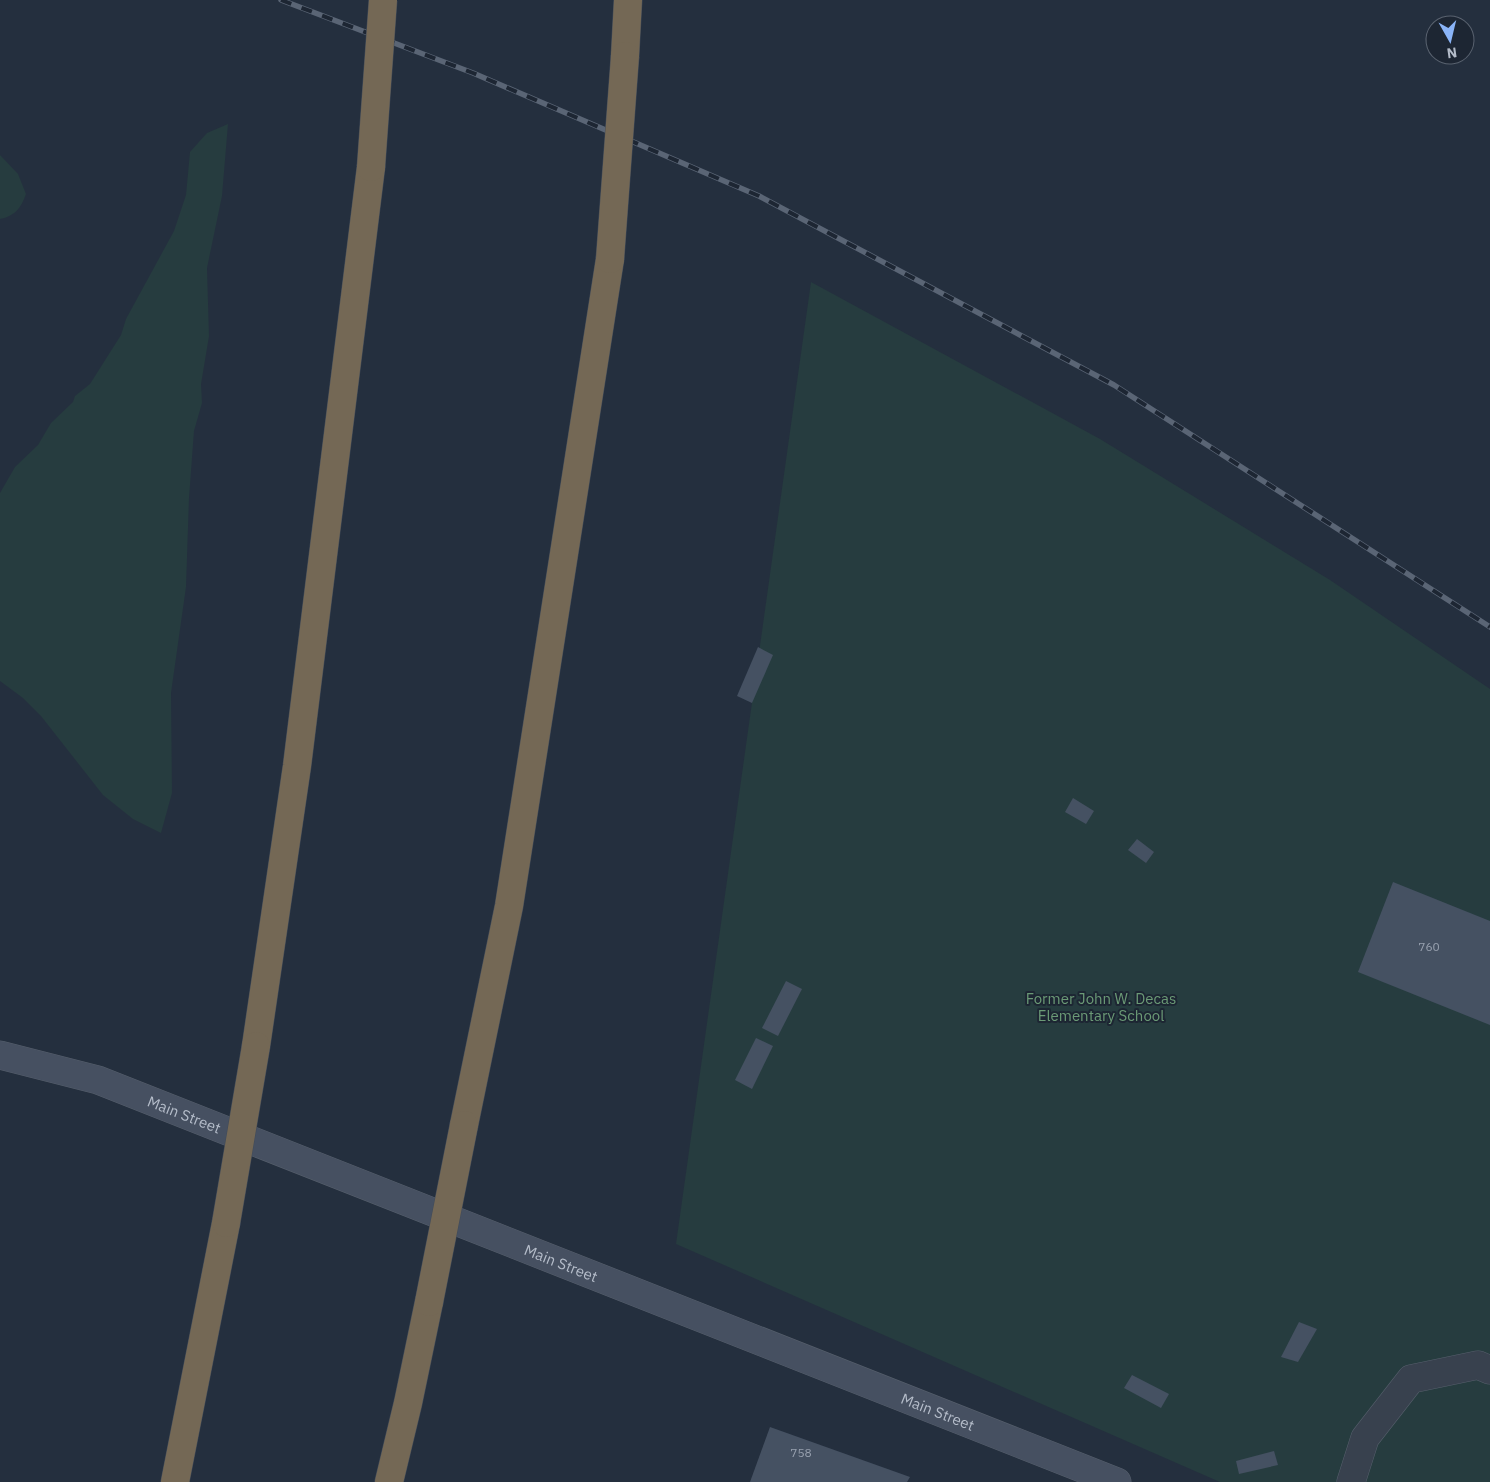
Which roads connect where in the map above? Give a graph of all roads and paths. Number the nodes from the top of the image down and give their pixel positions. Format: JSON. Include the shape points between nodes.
{"nodes":[{"id":1,"x":383,"y":0,"type":"edge"},
{"id":2,"x":628,"y":0,"type":"edge"},
{"id":3,"x":0,"y":1055,"type":"edge"},
{"id":4,"x":1490,"y":1370,"type":"edge"},
{"id":5,"x":175,"y":1482,"type":"edge"},
{"id":6,"x":389,"y":1482,"type":"edge"},
{"id":7,"x":1117,"y":1482,"type":"edge"},
{"id":8,"x":1351,"y":1482,"type":"edge"}],
"edges":[{"from":1,"to":5,"type":"highway","bridge":true,"via":[[371,167],[297,766],[226,1223]]},
{"from":2,"to":6,"type":"highway","bridge":true,"via":[[610,259],[509,906]]},
{"from":3,"to":7,"type":"main road","name":"Main Street","via":[[98,1080]]},
{"from":4,"to":8,"type":"street","via":[[1478,1365],[1411,1379],[1365,1438]]}]}
